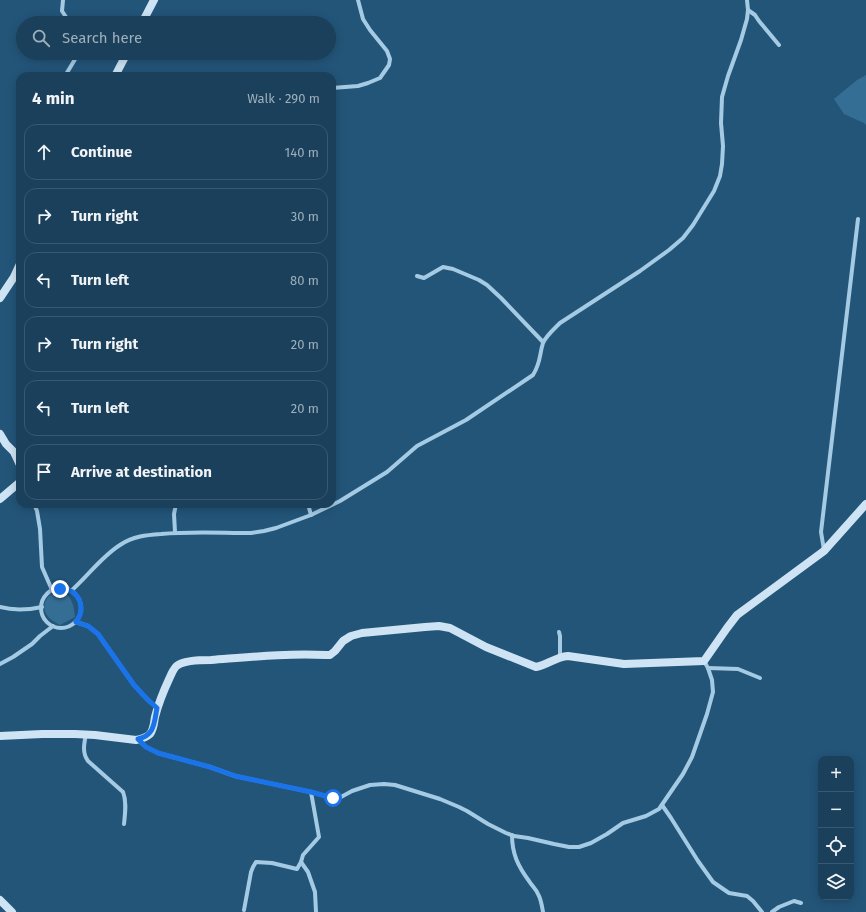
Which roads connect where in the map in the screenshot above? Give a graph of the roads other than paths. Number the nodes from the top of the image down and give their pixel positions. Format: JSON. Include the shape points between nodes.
{"nodes":[{"id":1,"x":63,"y":0,"type":"edge"},
{"id":2,"x":154,"y":0,"type":"edge"},
{"id":3,"x":358,"y":0,"type":"edge"},
{"id":4,"x":747,"y":0,"type":"edge"},
{"id":5,"x":748,"y":10,"type":"junction"},
{"id":6,"x":65,"y":16,"type":"edge"},
{"id":7,"x":146,"y":16,"type":"edge"},
{"id":8,"x":779,"y":45,"type":"dead end"},
{"id":9,"x":75,"y":60,"type":"edge"},
{"id":10,"x":123,"y":60,"type":"edge"},
{"id":11,"x":67,"y":72,"type":"edge"},
{"id":12,"x":117,"y":72,"type":"edge"},
{"id":13,"x":336,"y":88,"type":"edge"},
{"id":14,"x":858,"y":219,"type":"dead end"},
{"id":15,"x":16,"y":273,"type":"edge"},
{"id":16,"x":417,"y":276,"type":"dead end"},
{"id":17,"x":0,"y":298,"type":"edge"},
{"id":18,"x":543,"y":342,"type":"junction"},
{"id":19,"x":0,"y":434,"type":"edge"},
{"id":20,"x":16,"y":450,"type":"edge"},
{"id":21,"x":16,"y":485,"type":"edge"},
{"id":22,"x":0,"y":499,"type":"edge"},
{"id":23,"x":336,"y":503,"type":"edge"},
{"id":24,"x":866,"y":504,"type":"edge"},
{"id":25,"x":36,"y":508,"type":"edge"},
{"id":26,"x":175,"y":508,"type":"edge"},
{"id":27,"x":309,"y":508,"type":"edge"},
{"id":28,"x":326,"y":508,"type":"edge"},
{"id":29,"x":312,"y":515,"type":"junction"},
{"id":30,"x":175,"y":532,"type":"junction"},
{"id":31,"x":824,"y":551,"type":"junction"},
{"id":32,"x":52,"y":590,"type":"junction"},
{"id":33,"x":71,"y":591,"type":"junction"},
{"id":34,"x":0,"y":607,"type":"edge"},
{"id":35,"x":42,"y":607,"type":"junction"},
{"id":36,"x":76,"y":622,"type":"junction"},
{"id":37,"x":53,"y":626,"type":"junction"},
{"id":38,"x":559,"y":632,"type":"dead end"},
{"id":39,"x":560,"y":657,"type":"junction"},
{"id":40,"x":0,"y":664,"type":"edge"},
{"id":41,"x":706,"y":665,"type":"junction"},
{"id":42,"x":760,"y":678,"type":"dead end"},
{"id":43,"x":157,"y":708,"type":"junction"},
{"id":44,"x":86,"y":734,"type":"junction"},
{"id":45,"x":0,"y":736,"type":"edge"},
{"id":46,"x":138,"y":739,"type":"junction"},
{"id":47,"x":311,"y":792,"type":"junction"},
{"id":48,"x":662,"y":805,"type":"junction"},
{"id":49,"x":124,"y":824,"type":"dead end"},
{"id":50,"x":512,"y":835,"type":"junction"},
{"id":51,"x":301,"y":862,"type":"junction"},
{"id":52,"x":0,"y":900,"type":"edge"},
{"id":53,"x":801,"y":903,"type":"dead end"},
{"id":54,"x":244,"y":910,"type":"dead end"},
{"id":55,"x":12,"y":912,"type":"edge"},
{"id":56,"x":316,"y":912,"type":"edge"},
{"id":57,"x":543,"y":912,"type":"edge"},
{"id":58,"x":762,"y":912,"type":"edge"},
{"id":59,"x":772,"y":912,"type":"edge"}],
"edges":[{"from":1,"to":6,"type":"street","via":[[62,11]]},
{"from":2,"to":7,"type":"street"},
{"from":3,"to":13,"type":"street","via":[[363,19],[387,51],[390,58],[389,66],[380,78],[368,83]]},
{"from":4,"to":5,"type":"street"},
{"from":5,"to":8,"type":"street"},
{"from":5,"to":18,"type":"street","via":[[722,98],[722,164],[714,192],[683,238],[640,271],[560,323]]},
{"from":9,"to":11,"type":"street"},
{"from":10,"to":12,"type":"street"},
{"from":14,"to":31,"type":"street","via":[[821,532]]},
{"from":15,"to":17,"type":"street"},
{"from":16,"to":18,"type":"street","via":[[424,278],[443,267],[479,280],[501,298]]},
{"from":18,"to":23,"type":"street","via":[[533,375],[466,420],[417,446],[387,472]]},
{"from":19,"to":20,"type":"street","via":[[6,444]]},
{"from":21,"to":22,"type":"street"},
{"from":24,"to":31,"type":"street"},
{"from":25,"to":32,"type":"street","via":[[42,566]]},
{"from":26,"to":30,"type":"street"},
{"from":27,"to":29,"type":"street"},
{"from":28,"to":29,"type":"street"},
{"from":29,"to":30,"type":"street","via":[[258,532]]},
{"from":30,"to":33,"type":"street","via":[[142,536],[125,542],[99,562]]},
{"from":31,"to":41,"type":"street","via":[[737,616],[727,628]]},
{"from":32,"to":33,"type":"street","via":[[62,588]]},
{"from":32,"to":35,"type":"street","via":[[45,597]]},
{"from":33,"to":36,"type":"street","via":[[78,597],[81,605]]},
{"from":34,"to":35,"type":"street","via":[[22,610]]},
{"from":35,"to":37,"type":"street","via":[[44,617]]},
{"from":36,"to":37,"type":"street","via":[[65,627]]},
{"from":36,"to":43,"type":"street","via":[[88,626],[98,634],[134,685]]},
{"from":37,"to":40,"type":"street","via":[[32,644]]},
{"from":38,"to":39,"type":"street"},
{"from":39,"to":41,"type":"street","via":[[624,664]]},
{"from":39,"to":43,"type":"street","via":[[536,667],[486,647],[450,628],[439,626],[362,633],[346,638],[330,655],[262,655],[180,663],[161,694]]},
{"from":41,"to":42,"type":"street","via":[[738,669]]},
{"from":41,"to":48,"type":"street","via":[[712,680],[713,692],[702,728],[683,774]]},
{"from":43,"to":46,"type":"street","via":[[150,733]]},
{"from":44,"to":45,"type":"street"},
{"from":44,"to":46,"type":"street"},
{"from":44,"to":49,"type":"street","via":[[84,749],[88,761],[123,792]]},
{"from":46,"to":47,"type":"street","via":[[158,753],[235,776]]},
{"from":47,"to":50,"type":"street","via":[[335,799],[370,785],[395,785],[459,807]]},
{"from":47,"to":51,"type":"street","via":[[319,836],[303,855]]},
{"from":48,"to":50,"type":"street","via":[[583,846],[569,847]]},
{"from":48,"to":58,"type":"street","via":[[713,882],[729,893],[747,896]]},
{"from":50,"to":57,"type":"street","via":[[516,862],[538,894]]},
{"from":51,"to":54,"type":"street","via":[[297,869],[256,862],[252,867]]},
{"from":51,"to":56,"type":"street","via":[[308,872],[315,892]]},
{"from":52,"to":55,"type":"street"},
{"from":53,"to":59,"type":"street","via":[[794,901]]}]}
